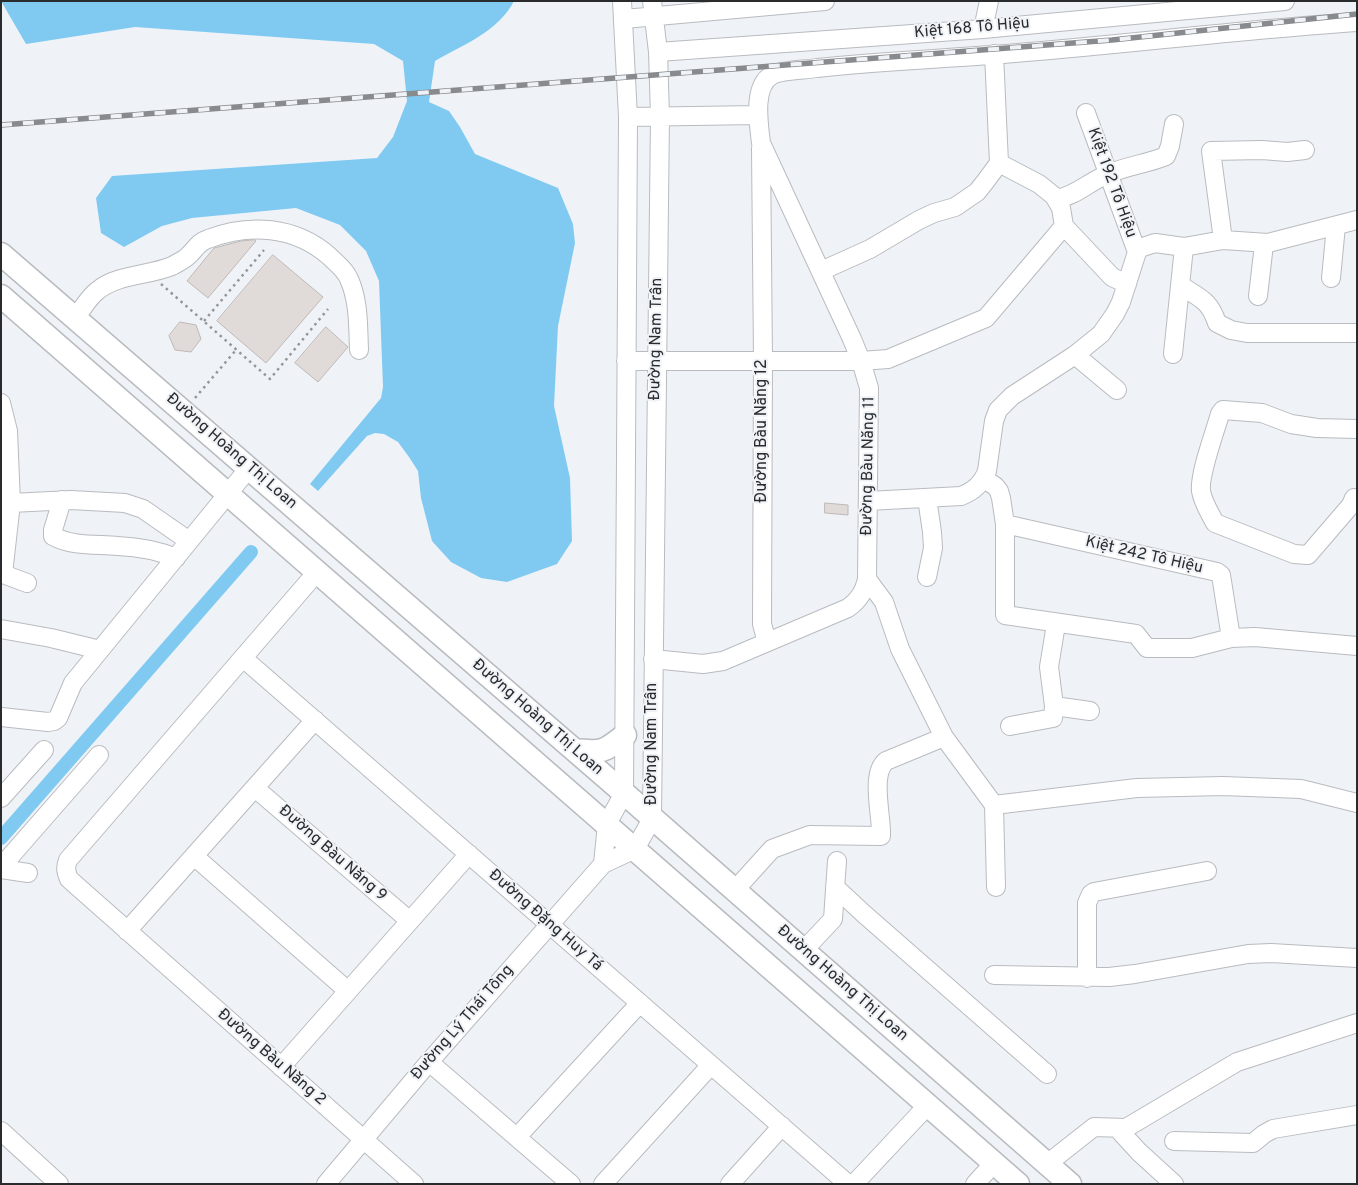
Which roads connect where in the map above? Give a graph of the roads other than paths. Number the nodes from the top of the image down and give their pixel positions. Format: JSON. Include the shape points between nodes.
{"nodes":[{"id":1,"x":622,"y":1,"type":"edge"},
{"id":2,"x":825,"y":1,"type":"edge"},
{"id":3,"x":989,"y":1,"type":"edge"},
{"id":4,"x":1285,"y":1,"type":"edge"},
{"id":5,"x":653,"y":9,"type":"edge"},
{"id":6,"x":624,"y":19,"type":"junction"},
{"id":7,"x":1357,"y":22,"type":"edge"},
{"id":8,"x":983,"y":29,"type":"junction"},
{"id":9,"x":658,"y":52,"type":"junction"},
{"id":10,"x":994,"y":54,"type":"junction"},
{"id":11,"x":1086,"y":113,"type":"dead end"},
{"id":12,"x":758,"y":114,"type":"junction"},
{"id":13,"x":660,"y":116,"type":"junction"},
{"id":14,"x":628,"y":117,"type":"junction"},
{"id":15,"x":1174,"y":124,"type":"dead end"},
{"id":16,"x":761,"y":143,"type":"junction"},
{"id":17,"x":1305,"y":150,"type":"dead end"},
{"id":18,"x":999,"y":163,"type":"junction"},
{"id":19,"x":1108,"y":174,"type":"junction"},
{"id":20,"x":1057,"y":199,"type":"junction"},
{"id":21,"x":794,"y":213,"type":"junction"},
{"id":22,"x":762,"y":219,"type":"junction"},
{"id":23,"x":1357,"y":220,"type":"edge"},
{"id":24,"x":1064,"y":226,"type":"junction"},
{"id":25,"x":1336,"y":226,"type":"junction"},
{"id":26,"x":1224,"y":240,"type":"junction"},
{"id":27,"x":1264,"y":244,"type":"junction"},
{"id":28,"x":1184,"y":247,"type":"junction"},
{"id":29,"x":1137,"y":252,"type":"junction"},
{"id":30,"x":1,"y":254,"type":"edge"},
{"id":31,"x":821,"y":271,"type":"junction"},
{"id":32,"x":1331,"y":278,"type":"dead end"},
{"id":33,"x":1126,"y":284,"type":"junction"},
{"id":34,"x":1180,"y":286,"type":"junction"},
{"id":35,"x":1258,"y":296,"type":"dead end"},
{"id":36,"x":3,"y":301,"type":"edge"},
{"id":37,"x":75,"y":318,"type":"junction"},
{"id":38,"x":1357,"y":333,"type":"edge"},
{"id":39,"x":359,"y":350,"type":"dead end"},
{"id":40,"x":1173,"y":354,"type":"dead end"},
{"id":41,"x":1075,"y":355,"type":"junction"},
{"id":42,"x":763,"y":360,"type":"junction"},
{"id":43,"x":626,"y":361,"type":"junction"},
{"id":44,"x":657,"y":361,"type":"junction"},
{"id":45,"x":861,"y":361,"type":"junction"},
{"id":46,"x":1118,"y":390,"type":"dead end"},
{"id":47,"x":1,"y":403,"type":"edge"},
{"id":48,"x":1357,"y":429,"type":"edge"},
{"id":49,"x":249,"y":468,"type":"junction"},
{"id":50,"x":984,"y":479,"type":"junction"},
{"id":51,"x":228,"y":494,"type":"junction"},
{"id":52,"x":928,"y":498,"type":"junction"},
{"id":53,"x":1357,"y":499,"type":"edge"},
{"id":54,"x":62,"y":500,"type":"junction"},
{"id":55,"x":868,"y":501,"type":"junction"},
{"id":56,"x":11,"y":503,"type":"junction"},
{"id":57,"x":1005,"y":524,"type":"junction"},
{"id":58,"x":189,"y":541,"type":"junction"},
{"id":59,"x":176,"y":558,"type":"junction"},
{"id":60,"x":317,"y":572,"type":"junction"},
{"id":61,"x":927,"y":577,"type":"dead end"},
{"id":62,"x":867,"y":578,"type":"junction"},
{"id":63,"x":27,"y":583,"type":"dead end"},
{"id":64,"x":1056,"y":624,"type":"junction"},
{"id":65,"x":1,"y":629,"type":"edge"},
{"id":66,"x":1231,"y":638,"type":"junction"},
{"id":67,"x":767,"y":642,"type":"junction"},
{"id":68,"x":1357,"y":646,"type":"edge"},
{"id":69,"x":100,"y":650,"type":"junction"},
{"id":70,"x":243,"y":658,"type":"junction"},
{"id":71,"x":653,"y":659,"type":"junction"},
{"id":72,"x":1054,"y":706,"type":"junction"},
{"id":73,"x":1090,"y":712,"type":"dead end"},
{"id":74,"x":1,"y":717,"type":"edge"},
{"id":75,"x":315,"y":720,"type":"junction"},
{"id":76,"x":1010,"y":726,"type":"dead end"},
{"id":77,"x":625,"y":735,"type":"junction"},
{"id":78,"x":944,"y":737,"type":"junction"},
{"id":79,"x":44,"y":750,"type":"dead end"},
{"id":80,"x":575,"y":750,"type":"junction"},
{"id":81,"x":99,"y":755,"type":"dead end"},
{"id":82,"x":255,"y":788,"type":"junction"},
{"id":83,"x":624,"y":793,"type":"junction"},
{"id":84,"x":1,"y":798,"type":"edge"},
{"id":85,"x":1357,"y":803,"type":"edge"},
{"id":86,"x":994,"y":805,"type":"junction"},
{"id":87,"x":652,"y":819,"type":"junction"},
{"id":88,"x":607,"y":824,"type":"junction"},
{"id":89,"x":635,"y":849,"type":"junction"},
{"id":90,"x":469,"y":854,"type":"junction"},
{"id":91,"x":194,"y":856,"type":"junction"},
{"id":92,"x":837,"y":862,"type":"dead end"},
{"id":93,"x":603,"y":864,"type":"junction"},
{"id":94,"x":1,"y":868,"type":"edge"},
{"id":95,"x":1207,"y":871,"type":"dead end"},
{"id":96,"x":28,"y":873,"type":"dead end"},
{"id":97,"x":836,"y":887,"type":"junction"},
{"id":98,"x":996,"y":887,"type":"dead end"},
{"id":99,"x":734,"y":891,"type":"junction"},
{"id":100,"x":410,"y":921,"type":"junction"},
{"id":101,"x":550,"y":925,"type":"junction"},
{"id":102,"x":127,"y":931,"type":"junction"},
{"id":103,"x":803,"y":951,"type":"junction"},
{"id":104,"x":1357,"y":958,"type":"edge"},
{"id":105,"x":994,"y":975,"type":"dead end"},
{"id":106,"x":1087,"y":978,"type":"junction"},
{"id":107,"x":348,"y":991,"type":"junction"},
{"id":108,"x":640,"y":1003,"type":"junction"},
{"id":109,"x":1357,"y":1023,"type":"edge"},
{"id":110,"x":429,"y":1062,"type":"junction"},
{"id":111,"x":711,"y":1065,"type":"junction"},
{"id":112,"x":281,"y":1067,"type":"junction"},
{"id":113,"x":1047,"y":1074,"type":"dead end"},
{"id":114,"x":928,"y":1104,"type":"junction"},
{"id":115,"x":1357,"y":1115,"type":"edge"},
{"id":116,"x":782,"y":1126,"type":"junction"},
{"id":117,"x":1117,"y":1128,"type":"junction"},
{"id":118,"x":1,"y":1131,"type":"edge"},
{"id":119,"x":517,"y":1137,"type":"junction"},
{"id":120,"x":364,"y":1139,"type":"junction"},
{"id":121,"x":1174,"y":1141,"type":"dead end"},
{"id":122,"x":994,"y":1163,"type":"junction"},
{"id":123,"x":1047,"y":1164,"type":"junction"},
{"id":124,"x":59,"y":1184,"type":"edge"},
{"id":125,"x":326,"y":1184,"type":"edge"},
{"id":126,"x":414,"y":1184,"type":"edge"},
{"id":127,"x":572,"y":1184,"type":"edge"},
{"id":128,"x":604,"y":1184,"type":"edge"},
{"id":129,"x":730,"y":1184,"type":"edge"},
{"id":130,"x":848,"y":1184,"type":"edge"},
{"id":131,"x":854,"y":1184,"type":"edge"},
{"id":132,"x":974,"y":1184,"type":"edge"},
{"id":133,"x":1018,"y":1184,"type":"edge"},
{"id":134,"x":1070,"y":1184,"type":"edge"},
{"id":135,"x":1174,"y":1184,"type":"edge"}],
"edges":[{"from":1,"to":6,"type":"street","name":"Đường Nam Trân"},
{"from":2,"to":5,"type":"street"},
{"from":3,"to":8,"type":"street"},
{"from":4,"to":8,"type":"street","name":"Kiệt 168 Tô Hiệu"},
{"from":5,"to":6,"type":"street"},
{"from":5,"to":9,"type":"street","name":"Đường Nam Trân"},
{"from":6,"to":14,"type":"street","name":"Đường Nam Trân"},
{"from":7,"to":10,"type":"street","name":"Đường Bàu Năng 11"},
{"from":8,"to":9,"type":"street","name":"Kiệt 168 Tô Hiệu"},
{"from":9,"to":13,"type":"street","name":"Đường Nam Trân"},
{"from":10,"to":12,"type":"street","name":"Đường Bàu Năng 11","via":[[839,66],[772,75],[763,84]]},
{"from":10,"to":18,"type":"street"},
{"from":11,"to":19,"type":"street","name":"Kiệt 192 Tô Hiệu"},
{"from":12,"to":13,"type":"street"},
{"from":12,"to":16,"type":"street","name":"Đường Bàu Năng 11"},
{"from":13,"to":14,"type":"street"},
{"from":13,"to":44,"type":"street","name":"Đường Nam Trân"},
{"from":14,"to":43,"type":"street","name":"Đường Nam Trân"},
{"from":15,"to":19,"type":"street","via":[[1166,156]]},
{"from":16,"to":21,"type":"street","name":"Đường Bàu Năng 11"},
{"from":16,"to":22,"type":"street","name":"Đường Bàu Năng 12"},
{"from":17,"to":26,"type":"street","via":[[1211,151]]},
{"from":18,"to":20,"type":"street","via":[[1039,184]]},
{"from":18,"to":31,"type":"street","via":[[966,201],[919,220],[870,249]]},
{"from":19,"to":20,"type":"street","via":[[1075,193]]},
{"from":19,"to":29,"type":"street","name":"Kiệt 192 Tô Hiệu"},
{"from":20,"to":24,"type":"street"},
{"from":21,"to":22,"type":"street"},
{"from":21,"to":31,"type":"street","name":"Đường Bàu Năng 11"},
{"from":22,"to":42,"type":"street","name":"Đường Bàu Năng 12"},
{"from":23,"to":25,"type":"street","name":"Kiệt 192 Tô Hiệu"},
{"from":24,"to":33,"type":"street","via":[[1112,277]]},
{"from":24,"to":45,"type":"street","via":[[986,318],[888,359]]},
{"from":25,"to":27,"type":"street","name":"Kiệt 192 Tô Hiệu"},
{"from":25,"to":32,"type":"street"},
{"from":26,"to":27,"type":"street","name":"Kiệt 192 Tô Hiệu"},
{"from":26,"to":28,"type":"street","name":"Kiệt 192 Tô Hiệu"},
{"from":27,"to":35,"type":"street"},
{"from":28,"to":29,"type":"street","name":"Kiệt 192 Tô Hiệu","via":[[1155,243]]},
{"from":28,"to":34,"type":"street"},
{"from":29,"to":33,"type":"street","name":"Kiệt 192 Tô Hiệu"},
{"from":30,"to":37,"type":"main road","name":"Đường Hoàng Thị Loan"},
{"from":31,"to":45,"type":"street","name":"Đường Bàu Năng 11"},
{"from":33,"to":41,"type":"street","name":"Kiệt 192 Tô Hiệu","via":[[1115,314],[1101,334]]},
{"from":34,"to":38,"type":"street","via":[[1207,302],[1217,323],[1231,330],[1247,333]]},
{"from":34,"to":40,"type":"street"},
{"from":36,"to":51,"type":"main road","name":"Đường Hoàng Thị Loan"},
{"from":37,"to":39,"type":"street","via":[[103,287],[173,265],[190,255],[199,243],[233,231],[268,230],[298,236],[321,249],[341,267],[352,287]]},
{"from":37,"to":49,"type":"main road","name":"Đường Hoàng Thị Loan"},
{"from":41,"to":46,"type":"street"},
{"from":41,"to":50,"type":"street","name":"Kiệt 192 Tô Hiệu","via":[[1012,396],[998,410]]},
{"from":42,"to":44,"type":"street"},
{"from":42,"to":45,"type":"street"},
{"from":42,"to":67,"type":"street","name":"Đường Bàu Năng 12","via":[[762,624]]},
{"from":43,"to":44,"type":"street"},
{"from":43,"to":77,"type":"street","name":"Đường Nam Trân"},
{"from":44,"to":71,"type":"street","name":"Đường Nam Trân"},
{"from":45,"to":55,"type":"street","name":"Đường Bàu Năng 11","via":[[869,388]]},
{"from":47,"to":56,"type":"street","via":[[8,431]]},
{"from":48,"to":53,"type":"street","via":[[1308,427],[1262,413],[1223,410],[1206,459],[1201,488],[1215,523],[1304,556],[1354,498]]},
{"from":49,"to":51,"type":"street"},
{"from":49,"to":80,"type":"main road","name":"Đường Hoàng Thị Loan"},
{"from":50,"to":52,"type":"street","via":[[961,496]]},
{"from":50,"to":57,"type":"street","via":[[999,491]]},
{"from":51,"to":58,"type":"street"},
{"from":51,"to":60,"type":"main road","name":"Đường Hoàng Thị Loan"},
{"from":52,"to":55,"type":"street"},
{"from":52,"to":61,"type":"street","via":[[932,548]]},
{"from":54,"to":56,"type":"street"},
{"from":54,"to":58,"type":"street","via":[[108,501],[134,506]]},
{"from":54,"to":59,"type":"street","via":[[53,536],[79,544],[144,548]]},
{"from":55,"to":62,"type":"street","name":"Đường Bàu Năng 11"},
{"from":56,"to":63,"type":"street","via":[[3,574]]},
{"from":57,"to":64,"type":"street","via":[[1004,613]]},
{"from":57,"to":66,"type":"street","name":"Kiệt 242 Tô Hiệu","via":[[1217,572],[1221,575]]},
{"from":58,"to":59,"type":"street"},
{"from":59,"to":69,"type":"street"},
{"from":60,"to":70,"type":"street","name":"Đường Bàu Năng 2"},
{"from":60,"to":88,"type":"main road","name":"Đường Hoàng Thị Loan"},
{"from":62,"to":67,"type":"street","name":"Đường Bàu Năng 11","via":[[865,590],[848,608]]},
{"from":62,"to":78,"type":"street","via":[[884,602],[900,649]]},
{"from":64,"to":66,"type":"street","via":[[1136,634],[1147,648],[1192,648]]},
{"from":64,"to":72,"type":"street","via":[[1049,667]]},
{"from":65,"to":69,"type":"street"},
{"from":66,"to":68,"type":"street","via":[[1279,638]]},
{"from":67,"to":71,"type":"street","name":"Đường Bàu Năng 11","via":[[723,661],[703,664]]},
{"from":69,"to":74,"type":"street","via":[[73,683],[54,721]]},
{"from":70,"to":75,"type":"street","name":"Đường Đặng Huy Tá"},
{"from":70,"to":102,"type":"street","name":"Đường Bàu Năng 2","via":[[68,860],[66,872],[69,879]]},
{"from":71,"to":87,"type":"street","name":"Đường Nam Trân"},
{"from":72,"to":73,"type":"street"},
{"from":72,"to":76,"type":"street","via":[[1053,718]]},
{"from":75,"to":82,"type":"street"},
{"from":75,"to":90,"type":"street","name":"Đường Đặng Huy Tá"},
{"from":77,"to":80,"type":"main road","via":[[603,751]]},
{"from":77,"to":83,"type":"street","name":"Đường Nam Trân"},
{"from":78,"to":86,"type":"street"},
{"from":78,"to":99,"type":"street","via":[[881,764],[877,788],[881,836],[810,835],[780,846],[772,849]]},
{"from":79,"to":84,"type":"street"},
{"from":80,"to":83,"type":"main road","name":"Đường Hoàng Thị Loan"},
{"from":81,"to":94,"type":"street"},
{"from":82,"to":91,"type":"street"},
{"from":82,"to":100,"type":"street","name":"Đường Bàu Năng 9"},
{"from":83,"to":87,"type":"main road","name":"Đường Hoàng Thị Loan"},
{"from":83,"to":88,"type":"street","name":"Đường Nam Trân"},
{"from":85,"to":86,"type":"street","via":[[1301,789],[1223,786],[1137,788]]},
{"from":86,"to":98,"type":"street"},
{"from":87,"to":89,"type":"street","name":"Đường Nam Trân"},
{"from":87,"to":99,"type":"main road","name":"Đường Hoàng Thị Loan"},
{"from":88,"to":89,"type":"main road","name":"Đường Hoàng Thị Loan"},
{"from":88,"to":93,"type":"street","name":"Đường Nam Trân"},
{"from":89,"to":93,"type":"street"},
{"from":89,"to":114,"type":"main road","name":"Đường Hoàng Thị Loan"},
{"from":90,"to":100,"type":"street"},
{"from":90,"to":101,"type":"street","name":"Đường Đặng Huy Tá"},
{"from":91,"to":102,"type":"street"},
{"from":91,"to":107,"type":"street"},
{"from":92,"to":97,"type":"street"},
{"from":93,"to":101,"type":"street","name":"Đường Lý Thái Tông"},
{"from":94,"to":96,"type":"street"},
{"from":95,"to":106,"type":"street","via":[[1090,894],[1087,903]]},
{"from":97,"to":103,"type":"street","via":[[833,919]]},
{"from":97,"to":113,"type":"street"},
{"from":99,"to":103,"type":"main road","name":"Đường Hoàng Thị Loan"},
{"from":100,"to":107,"type":"street"},
{"from":101,"to":108,"type":"street","name":"Đường Đặng Huy Tá"},
{"from":101,"to":110,"type":"street","name":"Đường Lý Thái Tông"},
{"from":102,"to":112,"type":"street","name":"Đường Bàu Năng 2"},
{"from":103,"to":123,"type":"main road","name":"Đường Hoàng Thị Loan"},
{"from":104,"to":106,"type":"street","via":[[1248,954],[1135,974]]},
{"from":105,"to":106,"type":"street"},
{"from":107,"to":112,"type":"street"},
{"from":108,"to":111,"type":"street","name":"Đường Đặng Huy Tá"},
{"from":108,"to":119,"type":"street"},
{"from":109,"to":117,"type":"street","via":[[1236,1062],[1126,1128]]},
{"from":110,"to":119,"type":"street"},
{"from":110,"to":120,"type":"street","name":"Đường Lý Thái Tông"},
{"from":111,"to":116,"type":"street","name":"Đường Đặng Huy Tá"},
{"from":111,"to":128,"type":"street"},
{"from":112,"to":120,"type":"street","name":"Đường Bàu Năng 2"},
{"from":114,"to":122,"type":"main road","name":"Đường Hoàng Thị Loan"},
{"from":114,"to":131,"type":"street"},
{"from":115,"to":121,"type":"street","via":[[1273,1129],[1253,1143]]},
{"from":116,"to":129,"type":"street"},
{"from":116,"to":130,"type":"street","name":"Đường Đặng Huy Tá"},
{"from":117,"to":123,"type":"street","via":[[1094,1127]]},
{"from":117,"to":135,"type":"street"},
{"from":118,"to":124,"type":"street"},
{"from":119,"to":127,"type":"street"},
{"from":120,"to":125,"type":"street","name":"Đường Lý Thái Tông"},
{"from":120,"to":126,"type":"street","name":"Đường Bàu Năng 2"},
{"from":122,"to":132,"type":"street"},
{"from":122,"to":133,"type":"main road","name":"Đường Hoàng Thị Loan"},
{"from":123,"to":134,"type":"main road","name":"Đường Hoàng Thị Loan"}]}
